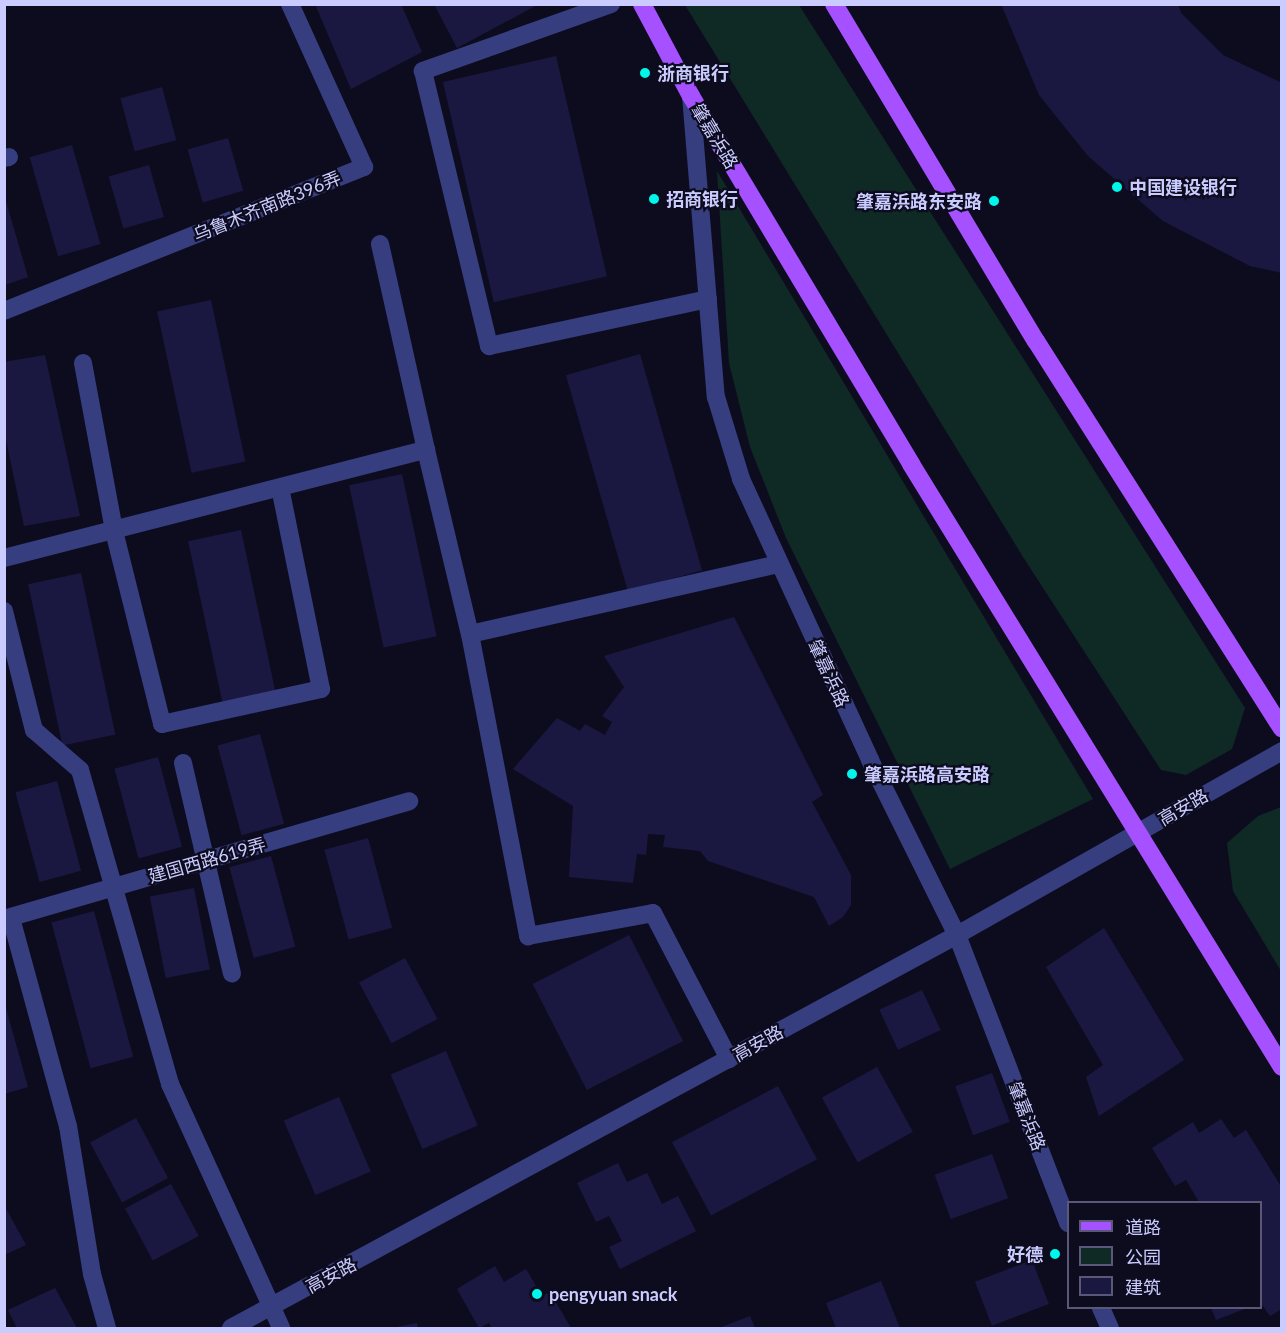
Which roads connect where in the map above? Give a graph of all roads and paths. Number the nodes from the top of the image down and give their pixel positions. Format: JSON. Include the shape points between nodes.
{"nodes":[{"id":1,"x":290,"y":4,"type":"edge"},
{"id":2,"x":611,"y":4,"type":"edge"},
{"id":3,"x":642,"y":4,"type":"edge"},
{"id":4,"x":834,"y":4,"type":"edge"},
{"id":5,"x":692,"y":96,"type":"junction"},
{"id":6,"x":380,"y":244,"type":"dead end"},
{"id":7,"x":708,"y":299,"type":"junction"},
{"id":8,"x":4,"y":311,"type":"edge"},
{"id":9,"x":83,"y":363,"type":"dead end"},
{"id":10,"x":426,"y":450,"type":"junction"},
{"id":11,"x":280,"y":488,"type":"junction"},
{"id":12,"x":114,"y":531,"type":"junction"},
{"id":13,"x":4,"y":558,"type":"edge"},
{"id":14,"x":778,"y":564,"type":"junction"},
{"id":15,"x":4,"y":611,"type":"edge"},
{"id":16,"x":470,"y":634,"type":"junction"},
{"id":17,"x":1281,"y":728,"type":"edge"},
{"id":18,"x":1281,"y":751,"type":"edge"},
{"id":19,"x":183,"y":763,"type":"dead end"},
{"id":20,"x":409,"y":801,"type":"dead end"},
{"id":21,"x":1136,"y":835,"type":"junction"},
{"id":22,"x":207,"y":860,"type":"junction"},
{"id":23,"x":113,"y":887,"type":"junction"},
{"id":24,"x":8,"y":918,"type":"edge"},
{"id":25,"x":957,"y":935,"type":"junction"},
{"id":26,"x":232,"y":973,"type":"dead end"},
{"id":27,"x":729,"y":1059,"type":"junction"},
{"id":28,"x":1281,"y":1067,"type":"edge"},
{"id":29,"x":1067,"y":1220,"type":"edge"},
{"id":30,"x":271,"y":1307,"type":"junction"},
{"id":31,"x":1101,"y":1309,"type":"edge"},
{"id":32,"x":107,"y":1329,"type":"edge"},
{"id":33,"x":231,"y":1329,"type":"edge"},
{"id":34,"x":281,"y":1329,"type":"edge"},
{"id":35,"x":1110,"y":1329,"type":"edge"}],
"edges":[{"from":1,"to":8,"type":"street","name":"乌鲁木齐南路396弄","via":[[364,167]]},
{"from":2,"to":7,"type":"street","via":[[423,71],[489,345]]},
{"from":3,"to":5,"type":"main road","name":"肇嘉浜路"},
{"from":4,"to":17,"type":"main road","via":[[1036,341]]},
{"from":5,"to":7,"type":"street","name":"肇嘉浜路"},
{"from":5,"to":21,"type":"main road","name":"肇嘉浜路"},
{"from":6,"to":10,"type":"street"},
{"from":7,"to":14,"type":"street","name":"肇嘉浜路","via":[[716,397],[741,479]]},
{"from":9,"to":12,"type":"street"},
{"from":10,"to":11,"type":"street"},
{"from":10,"to":16,"type":"street"},
{"from":11,"to":12,"type":"street"},
{"from":11,"to":12,"type":"street","via":[[321,689],[162,723]]},
{"from":12,"to":13,"type":"street"},
{"from":14,"to":16,"type":"street"},
{"from":14,"to":25,"type":"street","name":"肇嘉浜路"},
{"from":15,"to":23,"type":"street","via":[[34,730],[80,770]]},
{"from":16,"to":27,"type":"street","via":[[528,936],[653,913]]},
{"from":18,"to":21,"type":"street","name":"高安路"},
{"from":19,"to":22,"type":"street"},
{"from":20,"to":22,"type":"street","name":"建国西路619弄"},
{"from":21,"to":25,"type":"street","name":"高安路"},
{"from":21,"to":28,"type":"main road","name":"肇嘉浜路"},
{"from":22,"to":23,"type":"street","name":"建国西路619弄"},
{"from":22,"to":26,"type":"street"},
{"from":23,"to":24,"type":"street","name":"建国西路619弄"},
{"from":23,"to":30,"type":"street","via":[[170,1084]]},
{"from":24,"to":32,"type":"street","via":[[68,1126],[92,1274]]},
{"from":25,"to":27,"type":"street","name":"高安路"},
{"from":25,"to":29,"type":"street","name":"肇嘉浜路"},
{"from":27,"to":30,"type":"street","name":"高安路"},
{"from":30,"to":33,"type":"street","name":"高安路"},
{"from":30,"to":34,"type":"street"},
{"from":31,"to":35,"type":"street"}]}
